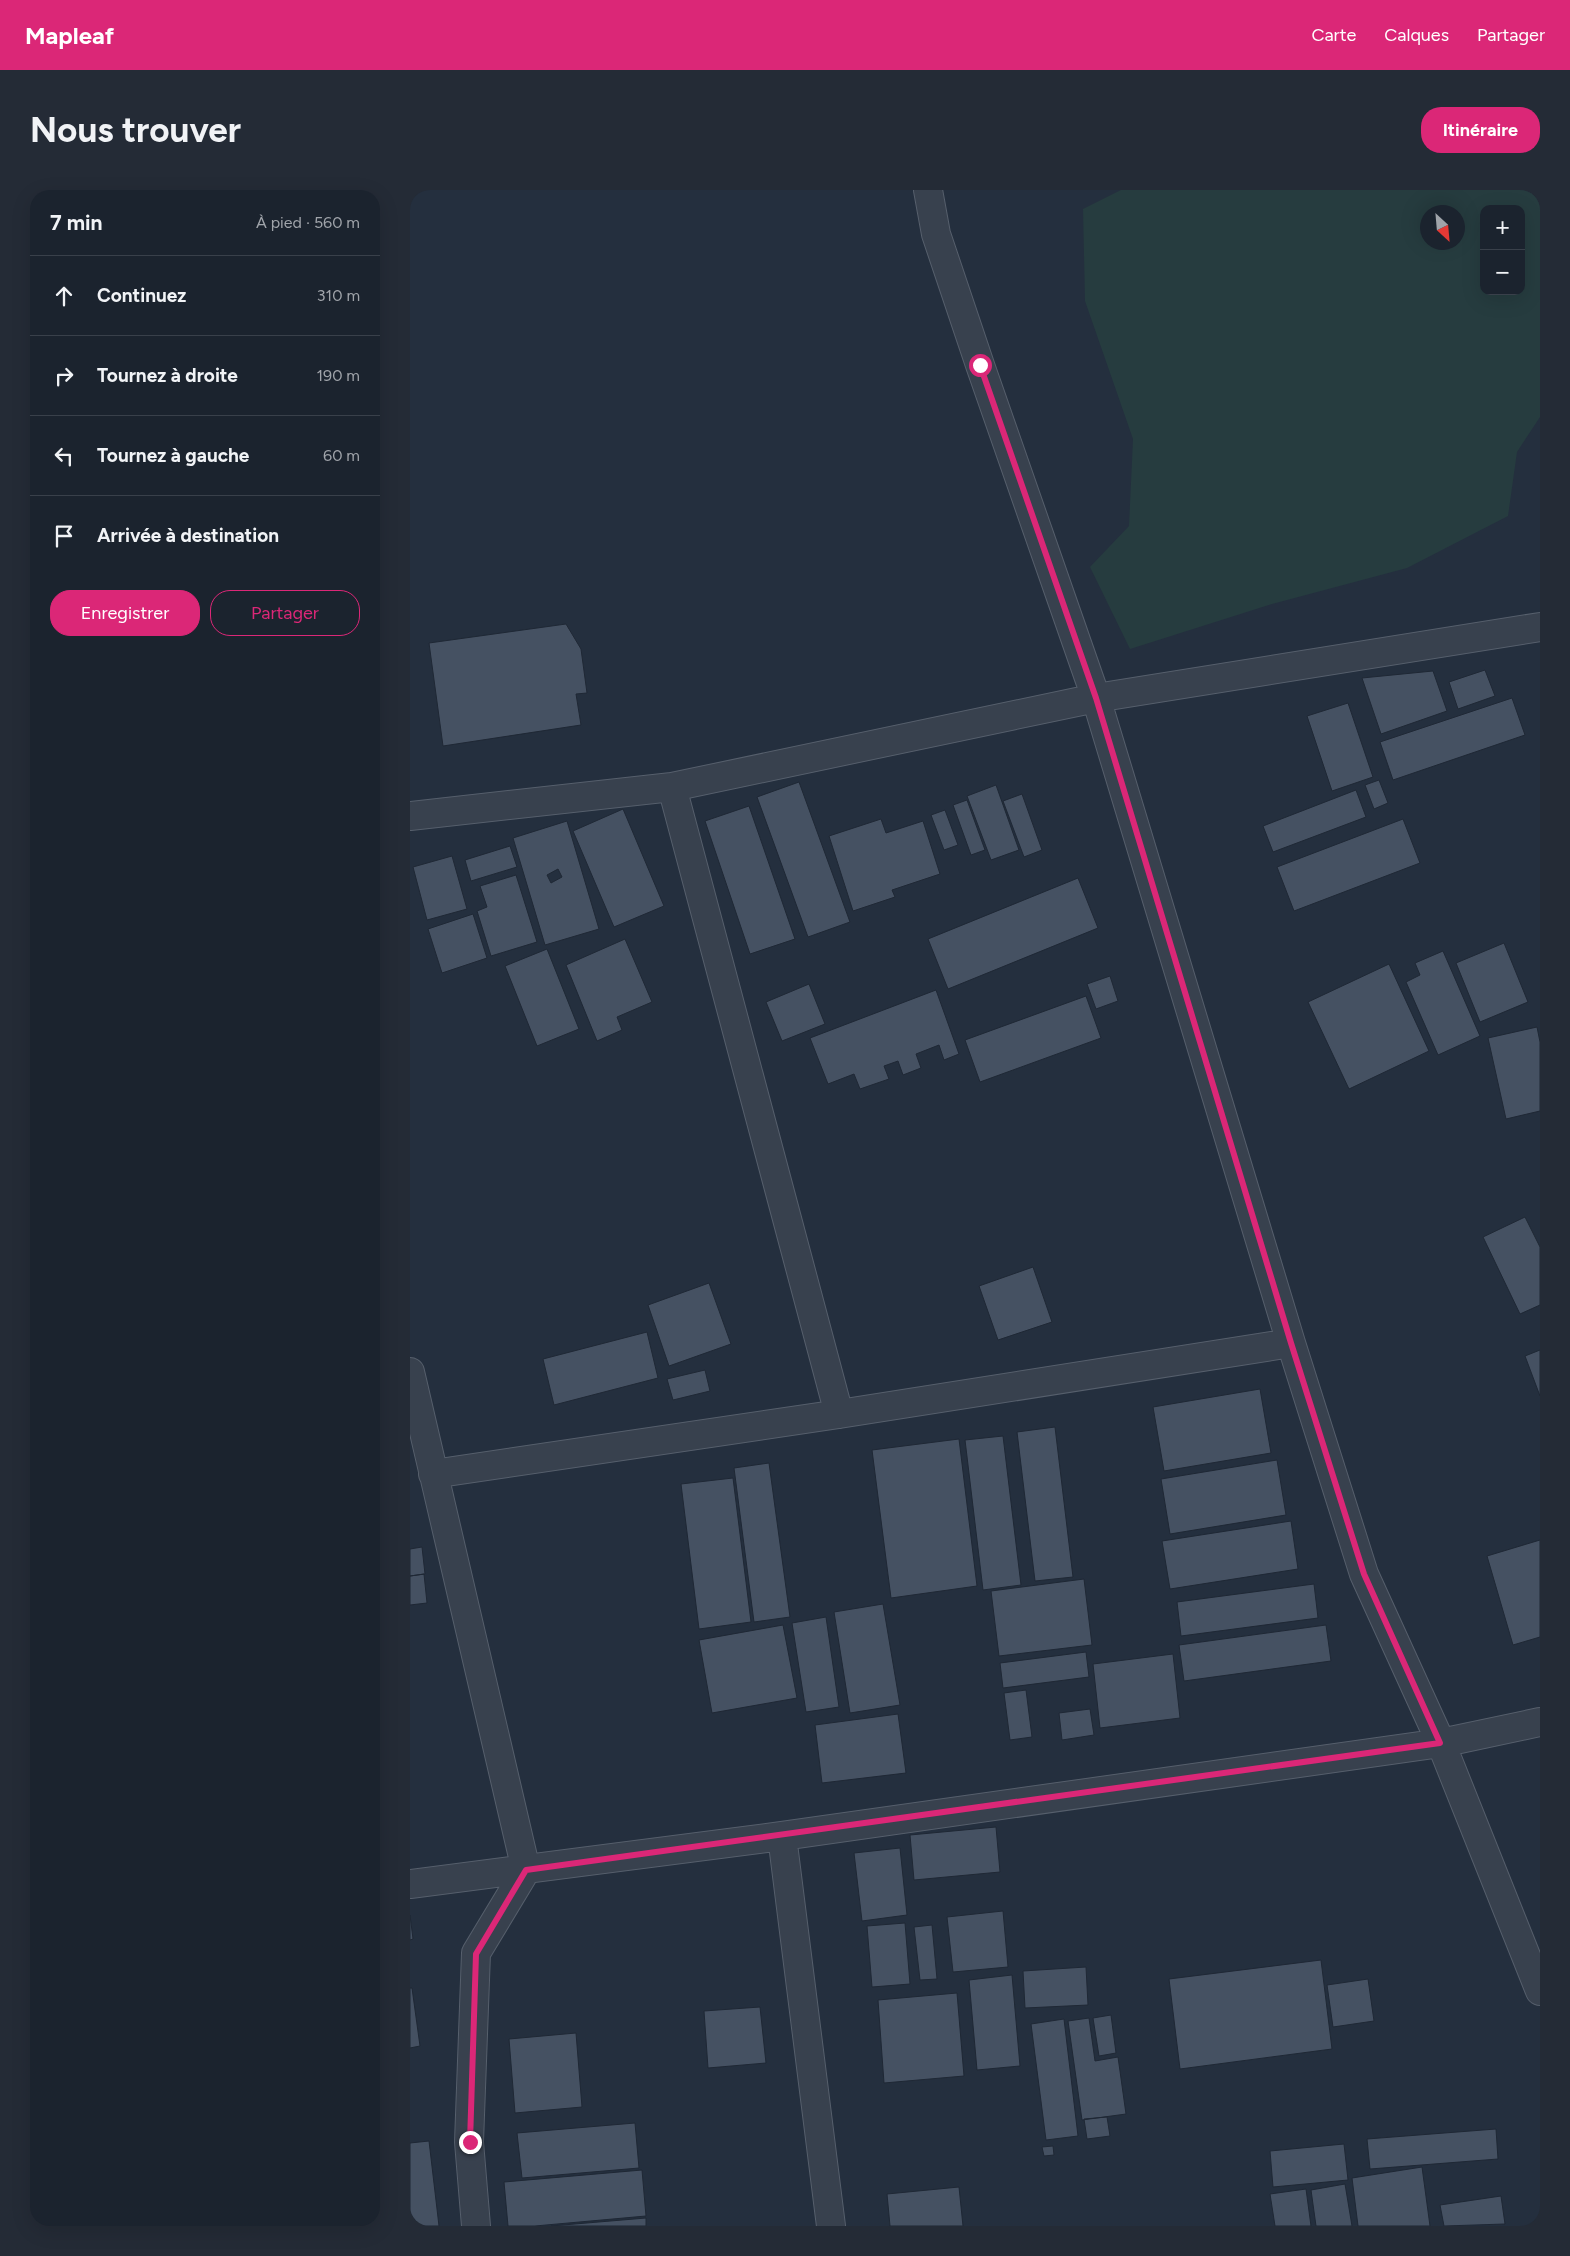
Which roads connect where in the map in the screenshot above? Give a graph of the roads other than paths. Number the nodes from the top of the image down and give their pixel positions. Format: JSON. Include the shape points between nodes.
{"nodes":[{"id":1,"x":928,"y":190,"type":"edge"},
{"id":2,"x":1538,"y":635,"type":"edge"},
{"id":3,"x":1096,"y":698,"type":"junction"},
{"id":4,"x":672,"y":787,"type":"junction"},
{"id":5,"x":410,"y":816,"type":"edge"},
{"id":6,"x":1291,"y":1343,"type":"junction"},
{"id":7,"x":410,"y":1372,"type":"edge"},
{"id":8,"x":838,"y":1414,"type":"junction"},
{"id":9,"x":433,"y":1474,"type":"junction"},
{"id":10,"x":1540,"y":1722,"type":"edge"},
{"id":11,"x":1440,"y":1743,"type":"junction"},
{"id":12,"x":782,"y":1836,"type":"junction"},
{"id":13,"x":526,"y":1870,"type":"junction"},
{"id":14,"x":410,"y":1884,"type":"edge"},
{"id":15,"x":1540,"y":1991,"type":"edge"},
{"id":16,"x":476,"y":2226,"type":"edge"},
{"id":17,"x":831,"y":2226,"type":"edge"}],
"edges":[{"from":1,"to":3,"type":"street","via":[[936,234]]},
{"from":2,"to":3,"type":"street"},
{"from":3,"to":4,"type":"street"},
{"from":3,"to":6,"type":"street"},
{"from":4,"to":5,"type":"street"},
{"from":4,"to":8,"type":"street"},
{"from":6,"to":8,"type":"street"},
{"from":6,"to":11,"type":"street","via":[[1364,1574]]},
{"from":7,"to":9,"type":"street"},
{"from":8,"to":9,"type":"street"},
{"from":9,"to":13,"type":"street"},
{"from":10,"to":11,"type":"street"},
{"from":11,"to":12,"type":"street"},
{"from":11,"to":15,"type":"street"},
{"from":12,"to":13,"type":"street"},
{"from":12,"to":17,"type":"street"},
{"from":13,"to":14,"type":"street"},
{"from":13,"to":16,"type":"street","via":[[476,1954],[470,2142]]}]}
